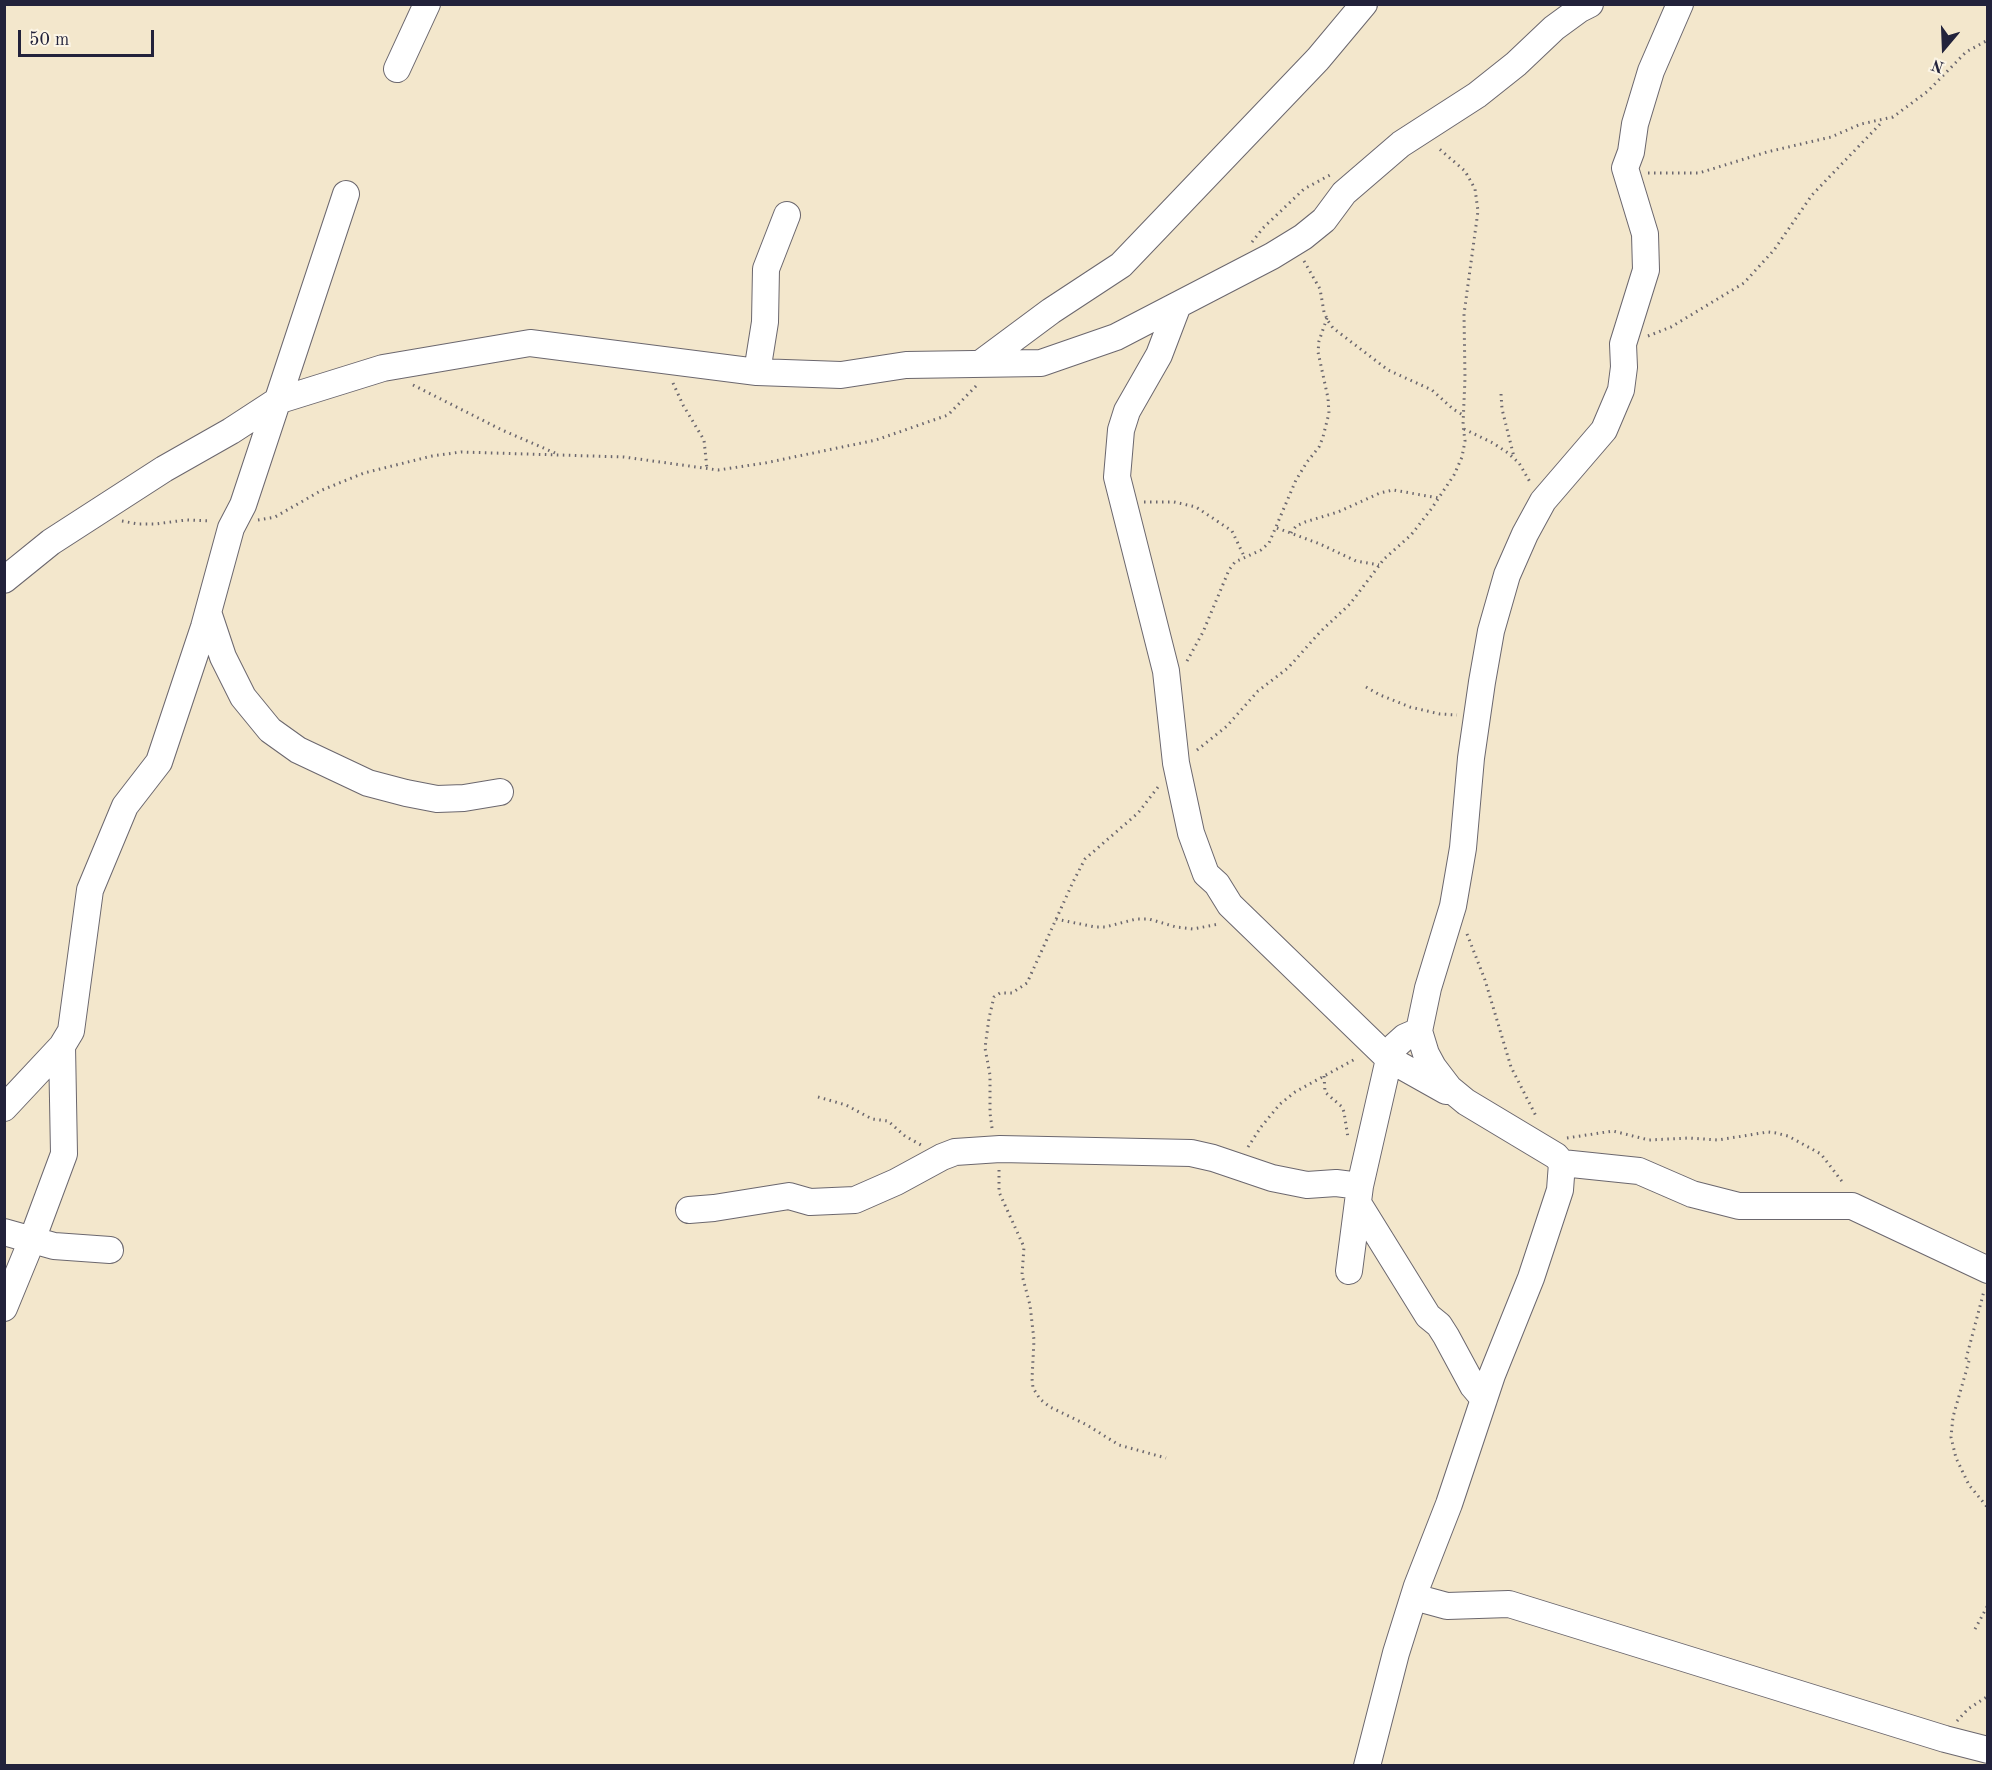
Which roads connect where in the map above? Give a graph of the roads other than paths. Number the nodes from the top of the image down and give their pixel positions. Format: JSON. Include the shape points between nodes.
{"nodes":[{"id":1,"x":427,"y":4,"type":"edge"},
{"id":2,"x":1364,"y":4,"type":"edge"},
{"id":3,"x":1590,"y":4,"type":"edge"},
{"id":4,"x":1680,"y":4,"type":"edge"},
{"id":5,"x":397,"y":69,"type":"dead end"},
{"id":6,"x":346,"y":194,"type":"dead end"},
{"id":7,"x":787,"y":215,"type":"dead end"},
{"id":8,"x":1178,"y":304,"type":"junction"},
{"id":9,"x":989,"y":363,"type":"junction"},
{"id":10,"x":757,"y":372,"type":"junction"},
{"id":11,"x":277,"y":401,"type":"junction"},
{"id":12,"x":4,"y":580,"type":"edge"},
{"id":13,"x":208,"y":612,"type":"junction"},
{"id":14,"x":500,"y":792,"type":"dead end"},
{"id":15,"x":1419,"y":1031,"type":"junction"},
{"id":16,"x":62,"y":1046,"type":"junction"},
{"id":17,"x":1383,"y":1053,"type":"junction"},
{"id":18,"x":1466,"y":1102,"type":"junction"},
{"id":19,"x":4,"y":1108,"type":"edge"},
{"id":20,"x":1562,"y":1163,"type":"junction"},
{"id":21,"x":1361,"y":1185,"type":"junction"},
{"id":22,"x":689,"y":1210,"type":"dead end"},
{"id":23,"x":4,"y":1232,"type":"edge"},
{"id":24,"x":32,"y":1240,"type":"junction"},
{"id":25,"x":110,"y":1250,"type":"dead end"},
{"id":26,"x":1986,"y":1270,"type":"edge"},
{"id":27,"x":1349,"y":1272,"type":"dead end"},
{"id":28,"x":4,"y":1308,"type":"edge"},
{"id":29,"x":1484,"y":1399,"type":"junction"},
{"id":30,"x":1414,"y":1597,"type":"junction"},
{"id":31,"x":1988,"y":1750,"type":"edge"},
{"id":32,"x":1366,"y":1766,"type":"edge"}],
"edges":[{"from":1,"to":5,"type":"street"},
{"from":2,"to":9,"type":"street","via":[[1318,59],[1121,265],[1051,311]]},
{"from":3,"to":8,"type":"street","via":[[1554,28],[1477,95],[1401,144],[1344,193],[1324,220],[1292,245]]},
{"from":4,"to":15,"type":"street","via":[[1651,71],[1625,168],[1645,234],[1646,270],[1623,344],[1621,390],[1604,430],[1543,501],[1507,575],[1491,631],[1477,715],[1464,848],[1453,906]]},
{"from":6,"to":11,"type":"street"},
{"from":7,"to":10,"type":"street","via":[[766,268],[765,322]]},
{"from":8,"to":9,"type":"street","via":[[1116,337],[1041,363]]},
{"from":8,"to":17,"type":"street","via":[[1159,355],[1127,411],[1121,430],[1117,477],[1166,671],[1176,763],[1191,833],[1206,874],[1230,905]]},
{"from":9,"to":10,"type":"street","via":[[906,365],[841,375]]},
{"from":10,"to":11,"type":"street","via":[[530,343],[383,368]]},
{"from":11,"to":12,"type":"street","via":[[94,514]]},
{"from":11,"to":13,"type":"street"},
{"from":13,"to":14,"type":"street","via":[[223,657],[243,697],[270,730],[298,750],[359,779],[406,793],[437,799]]},
{"from":13,"to":16,"type":"street","via":[[159,762],[125,806],[90,890],[71,1031]]},
{"from":15,"to":17,"type":"street"},
{"from":15,"to":18,"type":"street","via":[[1433,1067]]},
{"from":16,"to":19,"type":"street"},
{"from":16,"to":24,"type":"street","via":[[64,1154]]},
{"from":17,"to":18,"type":"street"},
{"from":17,"to":21,"type":"street","via":[[1382,1084]]},
{"from":18,"to":20,"type":"street","via":[[1540,1134]]},
{"from":20,"to":26,"type":"street","via":[[1639,1171],[1692,1194],[1739,1206],[1852,1206]]},
{"from":20,"to":29,"type":"street","via":[[1554,1210]]},
{"from":21,"to":22,"type":"street","via":[[1307,1185],[1191,1153],[1002,1149],[955,1152],[855,1200],[810,1202],[789,1197]]},
{"from":21,"to":27,"type":"street"},
{"from":21,"to":29,"type":"street","via":[[1428,1316],[1446,1336]]},
{"from":23,"to":24,"type":"street"},
{"from":24,"to":25,"type":"street"},
{"from":24,"to":28,"type":"street"},
{"from":29,"to":30,"type":"street"},
{"from":30,"to":31,"type":"street","via":[[1447,1606],[1509,1604]]},
{"from":30,"to":32,"type":"street"}]}
